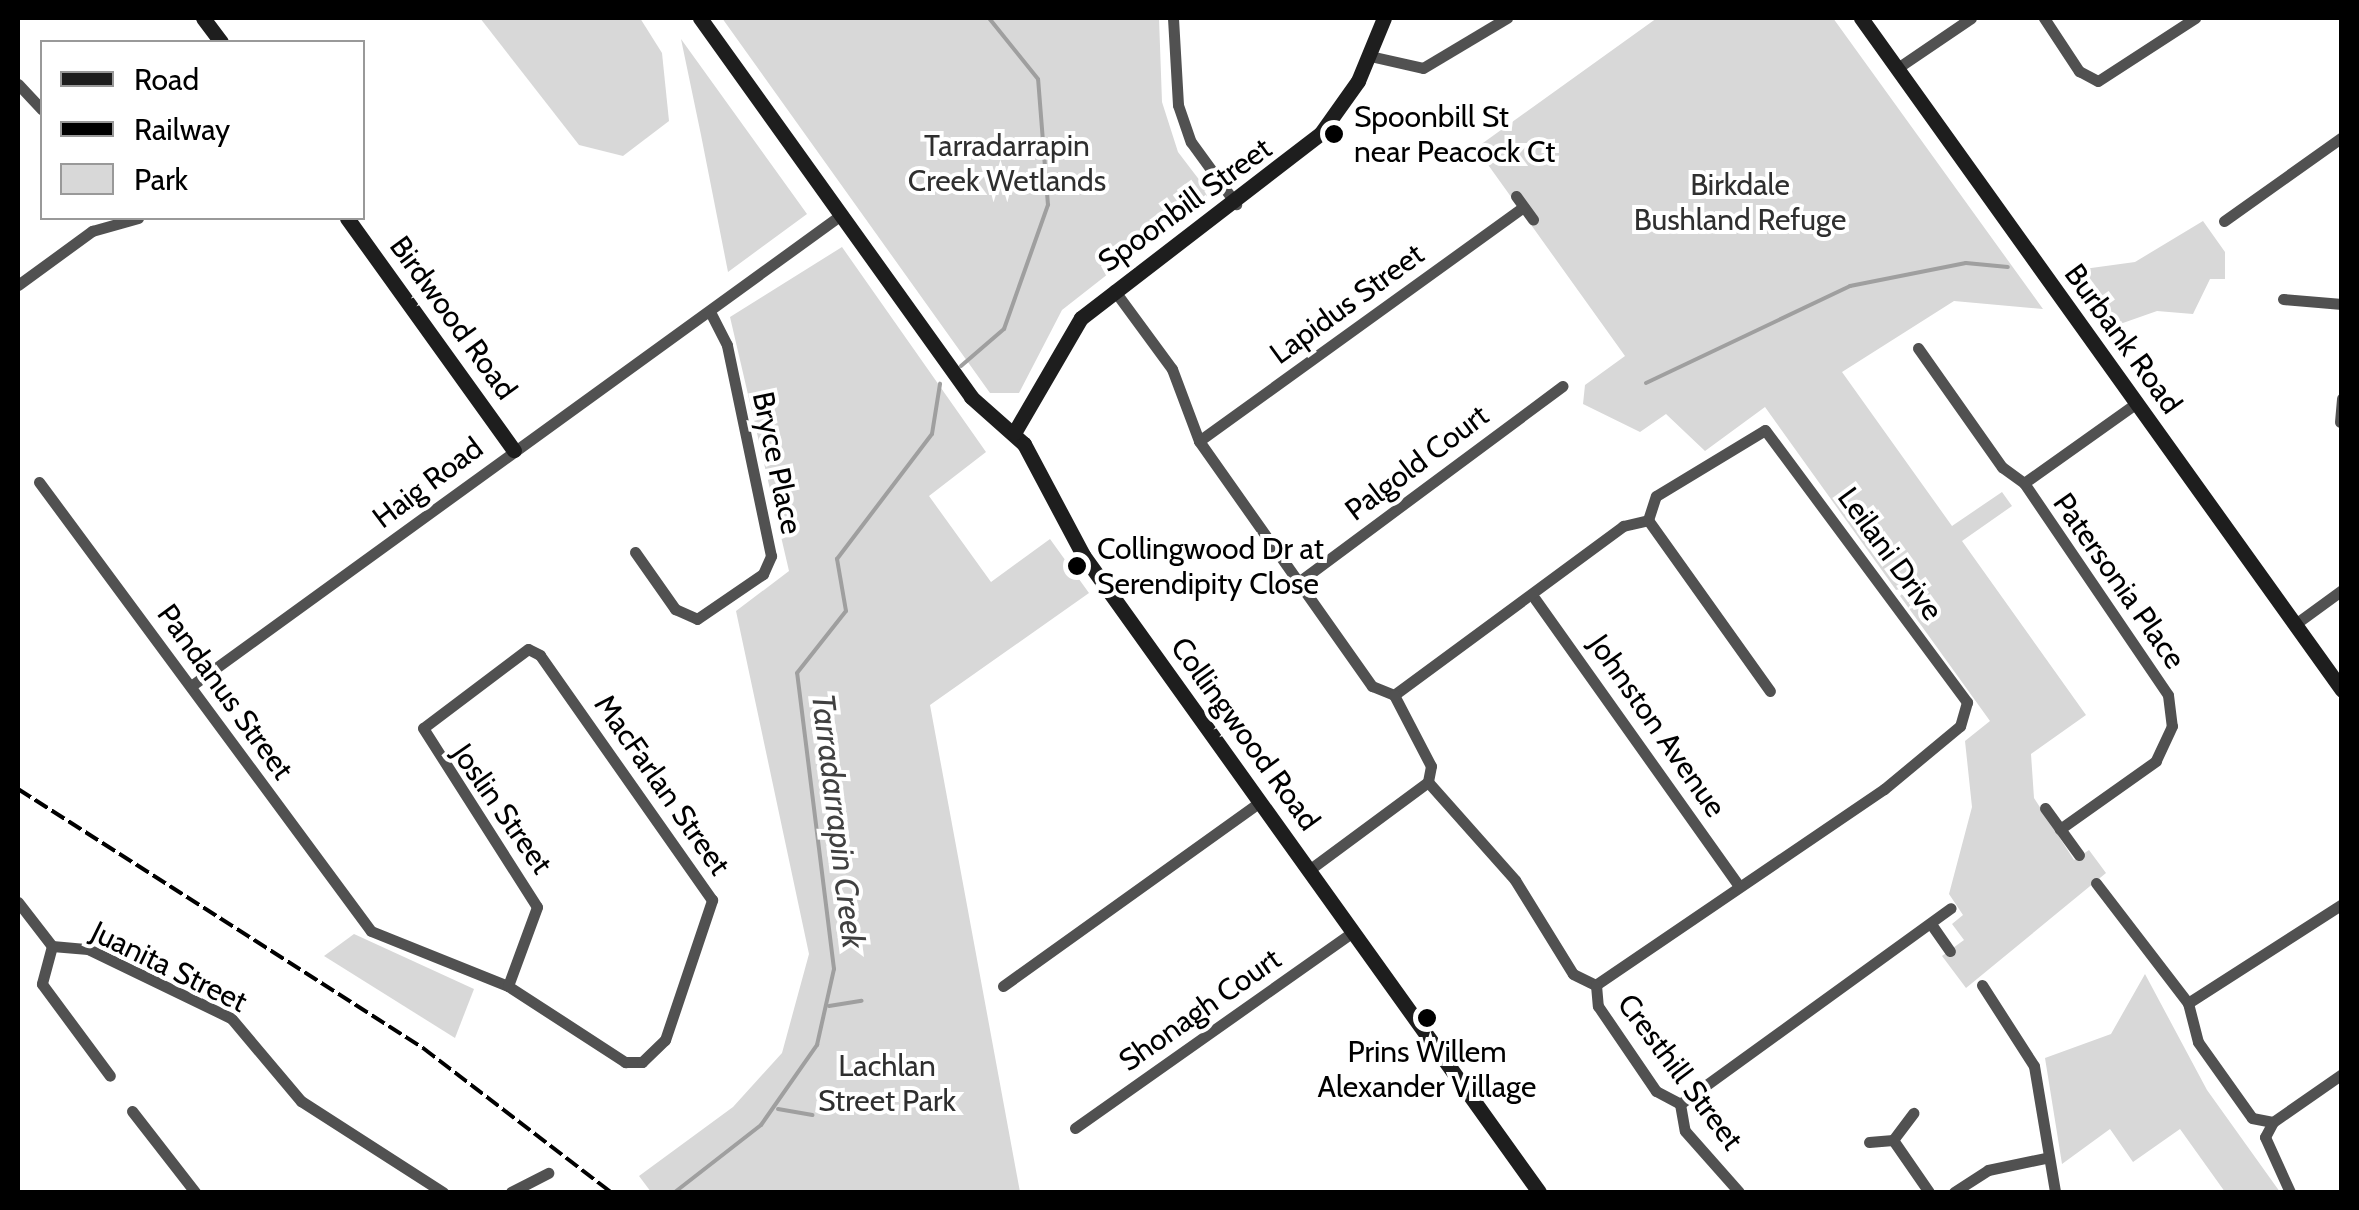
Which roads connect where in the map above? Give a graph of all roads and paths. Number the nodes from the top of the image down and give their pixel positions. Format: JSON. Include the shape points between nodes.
{"nodes":[{"id":1,"x":203,"y":18,"type":"edge"},
{"id":2,"x":700,"y":18,"type":"edge"},
{"id":3,"x":1173,"y":18,"type":"edge"},
{"id":4,"x":1384,"y":18,"type":"edge"},
{"id":5,"x":1507,"y":18,"type":"edge"},
{"id":6,"x":1861,"y":18,"type":"edge"},
{"id":7,"x":1970,"y":18,"type":"edge"},
{"id":8,"x":2044,"y":18,"type":"edge"},
{"id":9,"x":2196,"y":18,"type":"edge"},
{"id":10,"x":220,"y":40,"type":"edge"},
{"id":11,"x":1370,"y":56,"type":"junction"},
{"id":12,"x":1899,"y":67,"type":"junction"},
{"id":13,"x":18,"y":84,"type":"edge"},
{"id":14,"x":40,"y":108,"type":"edge"},
{"id":15,"x":2342,"y":137,"type":"edge"},
{"id":16,"x":1516,"y":196,"type":"dead end"},
{"id":17,"x":1236,"y":204,"type":"junction"},
{"id":18,"x":1524,"y":207,"type":"junction"},
{"id":19,"x":841,"y":216,"type":"junction"},
{"id":20,"x":1533,"y":219,"type":"dead end"},
{"id":21,"x":110,"y":220,"type":"edge"},
{"id":22,"x":348,"y":220,"type":"edge"},
{"id":23,"x":2224,"y":222,"type":"dead end"},
{"id":24,"x":18,"y":285,"type":"edge"},
{"id":25,"x":1114,"y":290,"type":"junction"},
{"id":26,"x":2284,"y":300,"type":"dead end"},
{"id":27,"x":2342,"y":304,"type":"edge"},
{"id":28,"x":710,"y":311,"type":"junction"},
{"id":29,"x":1918,"y":348,"type":"dead end"},
{"id":30,"x":1563,"y":386,"type":"dead end"},
{"id":31,"x":2342,"y":398,"type":"edge"},
{"id":32,"x":2135,"y":404,"type":"junction"},
{"id":33,"x":2340,"y":422,"type":"edge"},
{"id":34,"x":1014,"y":434,"type":"junction"},
{"id":35,"x":1200,"y":441,"type":"junction"},
{"id":36,"x":514,"y":450,"type":"junction"},
{"id":37,"x":39,"y":482,"type":"dead end"},
{"id":38,"x":2024,"y":483,"type":"junction"},
{"id":39,"x":1648,"y":520,"type":"junction"},
{"id":40,"x":636,"y":552,"type":"dead end"},
{"id":41,"x":1300,"y":581,"type":"junction"},
{"id":42,"x":2342,"y":590,"type":"edge"},
{"id":43,"x":1534,"y":599,"type":"junction"},
{"id":44,"x":2294,"y":624,"type":"junction"},
{"id":45,"x":528,"y":649,"type":"joint"},
{"id":46,"x":191,"y":686,"type":"junction"},
{"id":47,"x":2342,"y":690,"type":"edge"},
{"id":48,"x":1770,"y":691,"type":"dead end"},
{"id":49,"x":1394,"y":695,"type":"junction"},
{"id":50,"x":1428,"y":782,"type":"junction"},
{"id":51,"x":1260,"y":802,"type":"junction"},
{"id":52,"x":2045,"y":808,"type":"dead end"},
{"id":53,"x":2060,"y":828,"type":"junction"},
{"id":54,"x":2079,"y":855,"type":"dead end"},
{"id":55,"x":1308,"y":870,"type":"junction"},
{"id":56,"x":1737,"y":883,"type":"junction"},
{"id":57,"x":2096,"y":883,"type":"dead end"},
{"id":58,"x":18,"y":902,"type":"edge"},
{"id":59,"x":2342,"y":904,"type":"edge"},
{"id":60,"x":1951,"y":908,"type":"dead end"},
{"id":61,"x":1931,"y":924,"type":"junction"},
{"id":62,"x":371,"y":931,"type":"joint"},
{"id":63,"x":1353,"y":932,"type":"junction"},
{"id":64,"x":52,"y":946,"type":"junction"},
{"id":65,"x":1950,"y":951,"type":"dead end"},
{"id":66,"x":1982,"y":985,"type":"dead end"},
{"id":67,"x":508,"y":986,"type":"junction"},
{"id":68,"x":1003,"y":986,"type":"dead end"},
{"id":69,"x":1596,"y":986,"type":"junction"},
{"id":70,"x":2188,"y":1003,"type":"junction"},
{"id":71,"x":2342,"y":1074,"type":"edge"},
{"id":72,"x":110,"y":1076,"type":"dead end"},
{"id":73,"x":1680,"y":1104,"type":"junction"},
{"id":74,"x":132,"y":1111,"type":"dead end"},
{"id":75,"x":1913,"y":1113,"type":"dead end"},
{"id":76,"x":2273,"y":1122,"type":"junction"},
{"id":77,"x":1075,"y":1128,"type":"dead end"},
{"id":78,"x":1893,"y":1140,"type":"junction"},
{"id":79,"x":1868,"y":1142,"type":"dead end"},
{"id":80,"x":2045,"y":1158,"type":"junction"},
{"id":81,"x":548,"y":1173,"type":"dead end"},
{"id":82,"x":194,"y":1192,"type":"edge"},
{"id":83,"x":443,"y":1192,"type":"edge"},
{"id":84,"x":510,"y":1192,"type":"edge"},
{"id":85,"x":1539,"y":1192,"type":"edge"},
{"id":86,"x":1739,"y":1192,"type":"edge"},
{"id":87,"x":1929,"y":1192,"type":"edge"},
{"id":88,"x":1954,"y":1192,"type":"edge"},
{"id":89,"x":2055,"y":1192,"type":"edge"},
{"id":90,"x":2290,"y":1192,"type":"edge"}],
"edges":[{"from":1,"to":10,"type":"street"},
{"from":2,"to":19,"type":"street","name":"Collingwood Road"},
{"from":3,"to":17,"type":"street","via":[[1178,105],[1191,142]]},
{"from":4,"to":11,"type":"street","name":"Spoonbill Street"},
{"from":5,"to":11,"type":"street","via":[[1423,68]]},
{"from":6,"to":12,"type":"street","name":"Burbank Road"},
{"from":7,"to":12,"type":"street"},
{"from":8,"to":9,"type":"street","via":[[2079,71],[2098,81]]},
{"from":11,"to":17,"type":"street","name":"Spoonbill Street","via":[[1321,134]]},
{"from":12,"to":32,"type":"street","name":"Burbank Road"},
{"from":13,"to":14,"type":"street"},
{"from":15,"to":23,"type":"street"},
{"from":16,"to":18,"type":"street"},
{"from":17,"to":25,"type":"street","name":"Spoonbill Street"},
{"from":18,"to":20,"type":"street"},
{"from":18,"to":35,"type":"street","name":"Lapidus Street"},
{"from":19,"to":28,"type":"street","name":"Haig Road"},
{"from":19,"to":34,"type":"street","name":"Collingwood Road","via":[[970,397]]},
{"from":21,"to":24,"type":"street"},
{"from":22,"to":36,"type":"street","name":"Birdwood Road"},
{"from":25,"to":34,"type":"street","name":"Spoonbill Street","via":[[1059,346]]},
{"from":25,"to":35,"type":"street","via":[[1172,369]]},
{"from":26,"to":27,"type":"street"},
{"from":28,"to":36,"type":"street","name":"Haig Road"},
{"from":28,"to":40,"type":"street","name":"Bryce Place","via":[[727,345],[771,556],[763,574],[697,619],[676,609]]},
{"from":29,"to":38,"type":"street","name":"Patersonia Place","via":[[2002,466]]},
{"from":30,"to":41,"type":"street","name":"Palgold Court"},
{"from":31,"to":33,"type":"street"},
{"from":32,"to":38,"type":"street"},
{"from":32,"to":44,"type":"street","name":"Burbank Road"},
{"from":34,"to":51,"type":"street","name":"Collingwood Road","via":[[1082,554]]},
{"from":35,"to":41,"type":"street"},
{"from":36,"to":46,"type":"street","name":"Haig Road"},
{"from":37,"to":46,"type":"street","name":"Pandanus Street"},
{"from":38,"to":53,"type":"street","name":"Patersonia Place","via":[[2168,695],[2172,726],[2156,761]]},
{"from":39,"to":43,"type":"street","name":"Leilani Drive","via":[[1623,526]]},
{"from":39,"to":48,"type":"street"},
{"from":39,"to":56,"type":"street","name":"Leilani Drive","via":[[1656,496],[1765,430],[1967,702],[1960,726],[1884,788],[1756,879]]},
{"from":41,"to":49,"type":"street","via":[[1372,686]]},
{"from":42,"to":44,"type":"street"},
{"from":43,"to":49,"type":"street","name":"Leilani Drive","via":[[1414,672]]},
{"from":43,"to":56,"type":"street","name":"Johnston Avenue"},
{"from":44,"to":47,"type":"street","name":"Burbank Road"},
{"from":45,"to":67,"type":"street","name":"Joslin Street","via":[[423,728],[537,907]]},
{"from":45,"to":67,"type":"street","name":"MacFarlan Street","via":[[712,900],[655,1057],[624,1062]]},
{"from":46,"to":62,"type":"street","name":"Pandanus Street"},
{"from":49,"to":50,"type":"street","name":"Cresthill Street","via":[[1431,766]]},
{"from":50,"to":55,"type":"street"},
{"from":50,"to":69,"type":"street","name":"Cresthill Street","via":[[1516,880],[1573,974]]},
{"from":51,"to":55,"type":"street","name":"Collingwood Road"},
{"from":51,"to":68,"type":"street"},
{"from":52,"to":53,"type":"street"},
{"from":53,"to":54,"type":"street"},
{"from":55,"to":63,"type":"street","name":"Collingwood Road"},
{"from":56,"to":69,"type":"street","name":"Leilani Drive","via":[[1720,906]]},
{"from":57,"to":70,"type":"street"},
{"from":58,"to":64,"type":"street","name":"Juanita Street"},
{"from":59,"to":70,"type":"street"},
{"from":60,"to":61,"type":"street"},
{"from":61,"to":65,"type":"street"},
{"from":61,"to":73,"type":"street"},
{"from":62,"to":67,"type":"street","name":"MacFarlan Street"},
{"from":63,"to":77,"type":"street","name":"Shonagh Court"},
{"from":63,"to":85,"type":"street","name":"Collingwood Road"},
{"from":64,"to":72,"type":"street","via":[[42,984]]},
{"from":64,"to":83,"type":"street","name":"Juanita Street","via":[[88,949],[232,1018],[301,1100]]},
{"from":66,"to":80,"type":"street","via":[[2034,1066]]},
{"from":69,"to":73,"type":"street","name":"Cresthill Street","via":[[1598,1006],[1656,1090]]},
{"from":70,"to":76,"type":"street","via":[[2198,1042],[2252,1118]]},
{"from":71,"to":76,"type":"street"},
{"from":73,"to":86,"type":"street","name":"Cresthill Street","via":[[1685,1131]]},
{"from":74,"to":82,"type":"street"},
{"from":75,"to":78,"type":"street"},
{"from":76,"to":90,"type":"street","via":[[2265,1138]]},
{"from":78,"to":79,"type":"street"},
{"from":78,"to":87,"type":"street"},
{"from":80,"to":88,"type":"street","via":[[1988,1170]]},
{"from":80,"to":89,"type":"street"},
{"from":81,"to":84,"type":"street"}]}
